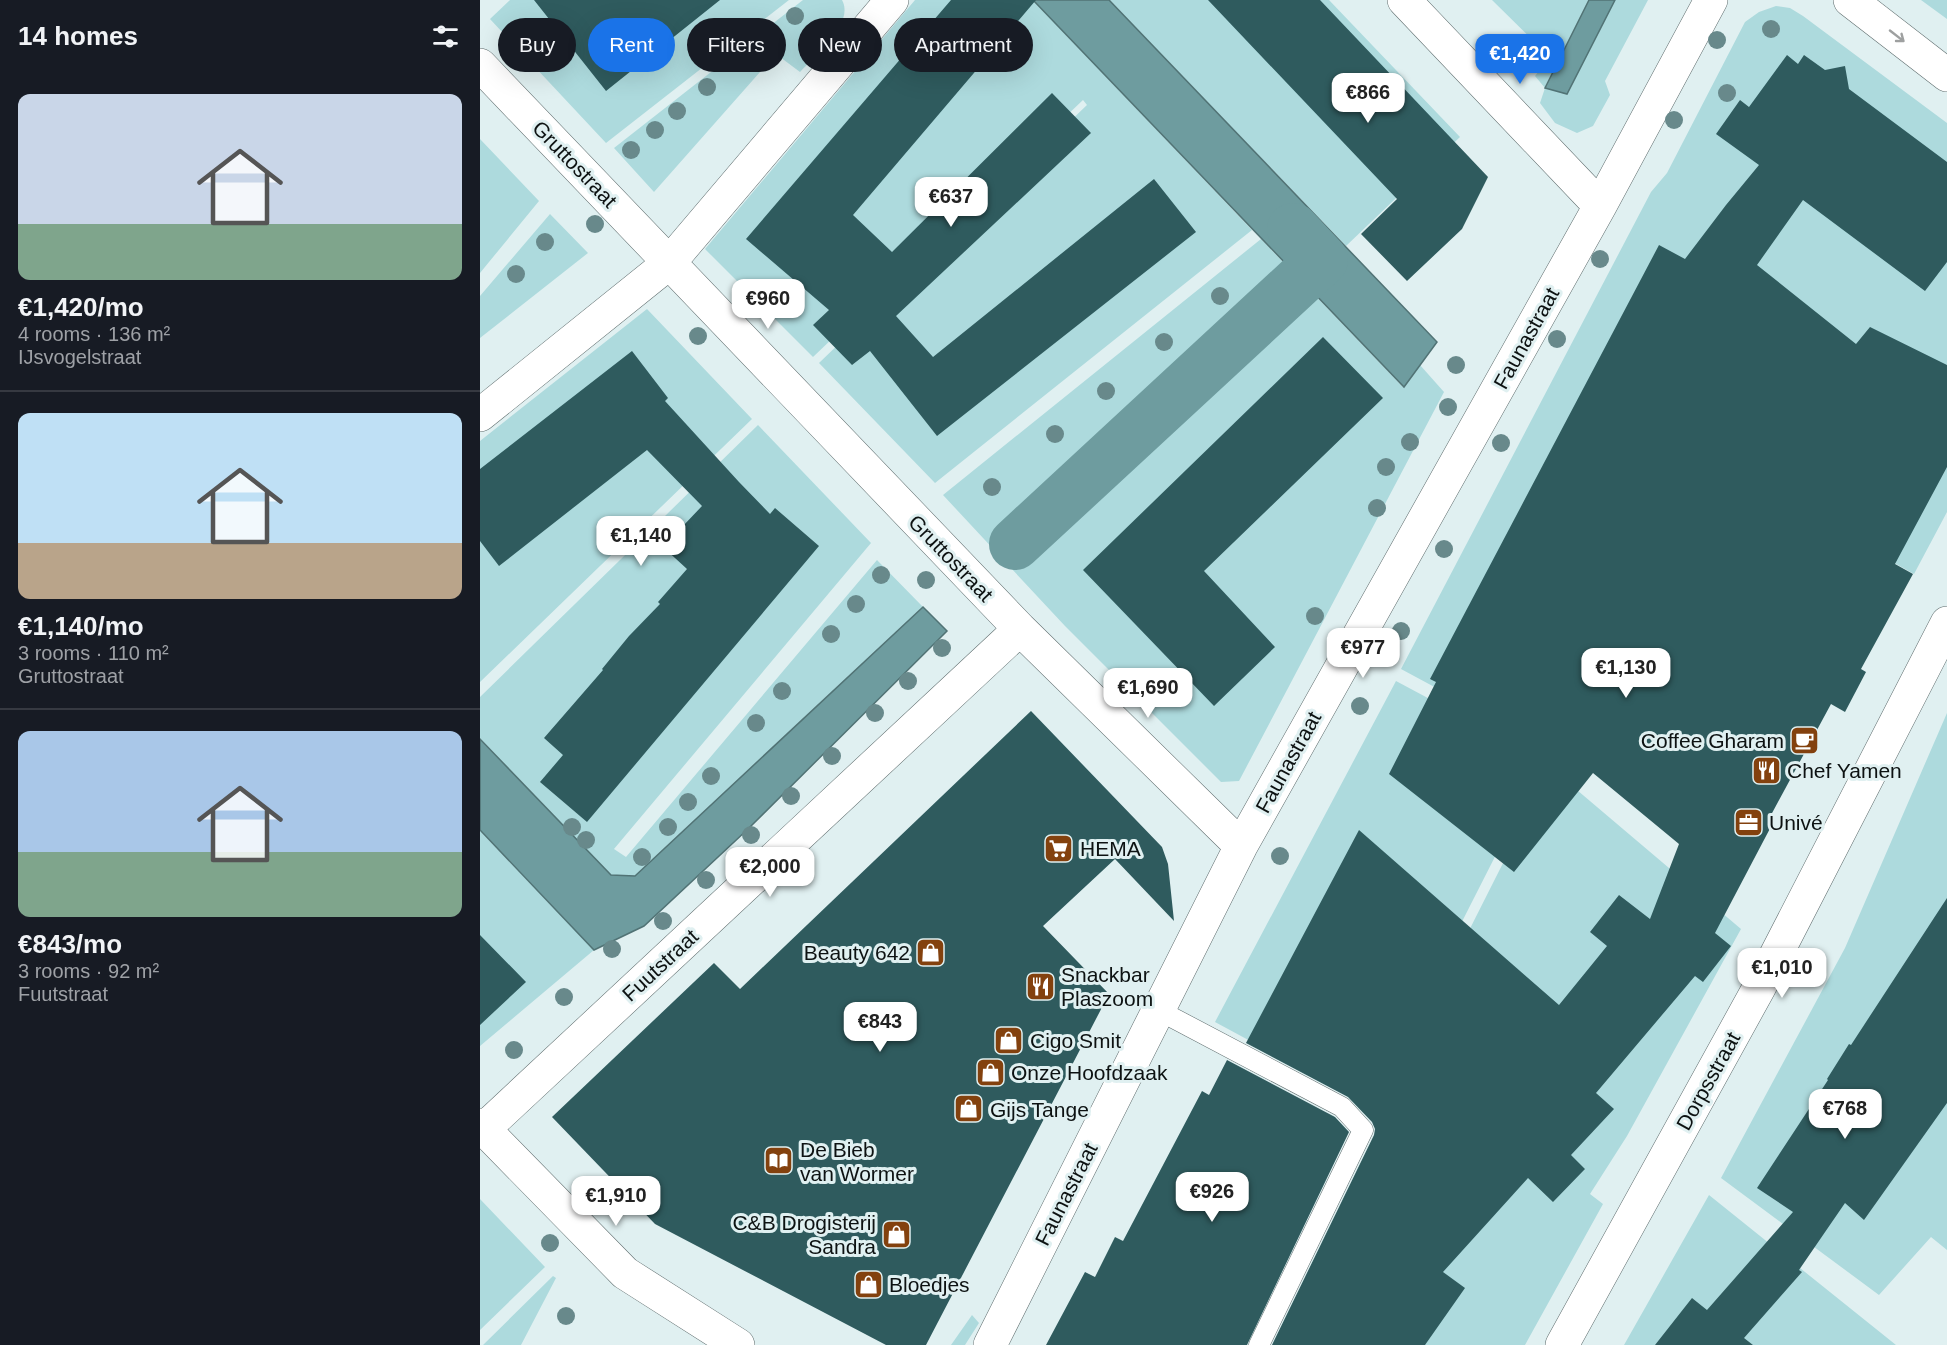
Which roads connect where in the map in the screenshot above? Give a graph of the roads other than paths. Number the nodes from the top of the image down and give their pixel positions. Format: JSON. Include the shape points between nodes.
{"nodes":[{"id":1,"x":892,"y":0,"type":"edge"},
{"id":2,"x":1404,"y":0,"type":"edge"},
{"id":3,"x":1711,"y":0,"type":"edge"},
{"id":4,"x":1850,"y":0,"type":"edge"},
{"id":5,"x":480,"y":65,"type":"edge"},
{"id":6,"x":1947,"y":75,"type":"edge"},
{"id":7,"x":1600,"y":206,"type":"junction"},
{"id":8,"x":669,"y":263,"type":"junction"},
{"id":9,"x":480,"y":415,"type":"edge"},
{"id":10,"x":1947,"y":623,"type":"edge"},
{"id":11,"x":1020,"y":629,"type":"junction"},
{"id":12,"x":1241,"y":846,"type":"junction"},
{"id":13,"x":1158,"y":1010,"type":"junction"},
{"id":14,"x":482,"y":1127,"type":"edge"},
{"id":15,"x":738,"y":1345,"type":"edge"},
{"id":16,"x":990,"y":1345,"type":"edge"},
{"id":17,"x":1259,"y":1345,"type":"edge"},
{"id":18,"x":1562,"y":1345,"type":"edge"}],
"edges":[{"from":1,"to":8,"type":"street"},
{"from":2,"to":7,"type":"street"},
{"from":3,"to":7,"type":"street","name":"Faunastraat"},
{"from":4,"to":6,"type":"street","one_way":true},
{"from":5,"to":8,"type":"street","name":"Gruttostraat"},
{"from":7,"to":12,"type":"street","name":"Faunastraat"},
{"from":8,"to":9,"type":"street"},
{"from":8,"to":11,"type":"street","name":"Gruttostraat"},
{"from":10,"to":18,"type":"street","name":"Dorpsstraat","via":[[1760,986]]},
{"from":11,"to":12,"type":"street","name":"Gruttostraat"},
{"from":11,"to":14,"type":"street","name":"Fuutstraat"},
{"from":12,"to":13,"type":"street","name":"Faunastraat"},
{"from":13,"to":16,"type":"street","name":"Faunastraat"},
{"from":13,"to":17,"type":"lane","via":[[1342,1107],[1364,1130]]},
{"from":14,"to":15,"type":"street","via":[[625,1274]]}]}
